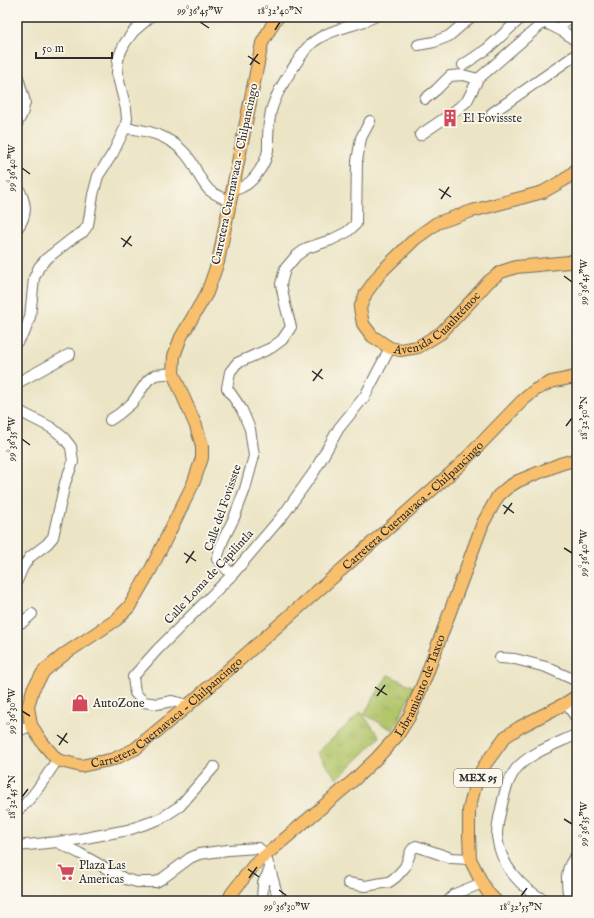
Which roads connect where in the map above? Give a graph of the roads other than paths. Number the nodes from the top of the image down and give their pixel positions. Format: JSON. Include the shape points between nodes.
{"nodes":[{"id":1,"x":150,"y":17,"type":"edge"},
{"id":2,"x":278,"y":17,"type":"edge"},
{"id":3,"x":374,"y":17,"type":"edge"},
{"id":4,"x":471,"y":17,"type":"edge"},
{"id":5,"x":522,"y":17,"type":"edge"},
{"id":6,"x":570,"y":17,"type":"edge"},
{"id":7,"x":539,"y":20,"type":"edge"},
{"id":8,"x":558,"y":29,"type":"junction"},
{"id":9,"x":577,"y":42,"type":"edge"},
{"id":10,"x":418,"y":45,"type":"dead end"},
{"id":11,"x":577,"y":54,"type":"edge"},
{"id":12,"x":463,"y":65,"type":"dead end"},
{"id":13,"x":17,"y":74,"type":"edge"},
{"id":14,"x":478,"y":79,"type":"junction"},
{"id":15,"x":425,"y":99,"type":"dead end"},
{"id":16,"x":492,"y":113,"type":"dead end"},
{"id":17,"x":370,"y":121,"type":"dead end"},
{"id":18,"x":17,"y":124,"type":"edge"},
{"id":19,"x":125,"y":128,"type":"junction"},
{"id":20,"x":420,"y":135,"type":"dead end"},
{"id":21,"x":577,"y":168,"type":"edge"},
{"id":22,"x":17,"y":185,"type":"edge"},
{"id":23,"x":20,"y":196,"type":"edge"},
{"id":24,"x":232,"y":196,"type":"junction"},
{"id":25,"x":17,"y":229,"type":"edge"},
{"id":26,"x":577,"y":259,"type":"edge"},
{"id":27,"x":17,"y":342,"type":"edge"},
{"id":28,"x":390,"y":348,"type":"junction"},
{"id":29,"x":70,"y":354,"type":"dead end"},
{"id":30,"x":173,"y":373,"type":"junction"},
{"id":31,"x":575,"y":378,"type":"edge"},
{"id":32,"x":17,"y":385,"type":"edge"},
{"id":33,"x":17,"y":410,"type":"edge"},
{"id":34,"x":110,"y":420,"type":"dead end"},
{"id":35,"x":577,"y":459,"type":"edge"},
{"id":36,"x":232,"y":575,"type":"junction"},
{"id":37,"x":17,"y":580,"type":"edge"},
{"id":38,"x":32,"y":614,"type":"dead end"},
{"id":39,"x":17,"y":624,"type":"edge"},
{"id":40,"x":500,"y":658,"type":"dead end"},
{"id":41,"x":577,"y":681,"type":"edge"},
{"id":42,"x":577,"y":696,"type":"edge"},
{"id":43,"x":566,"y":703,"type":"junction"},
{"id":44,"x":188,"y":705,"type":"junction"},
{"id":45,"x":577,"y":719,"type":"edge"},
{"id":46,"x":31,"y":725,"type":"junction"},
{"id":47,"x":17,"y":732,"type":"edge"},
{"id":48,"x":577,"y":734,"type":"edge"},
{"id":49,"x":58,"y":760,"type":"junction"},
{"id":50,"x":214,"y":767,"type":"dead end"},
{"id":51,"x":17,"y":811,"type":"edge"},
{"id":52,"x":57,"y":842,"type":"junction"},
{"id":53,"x":17,"y":846,"type":"edge"},
{"id":54,"x":265,"y":855,"type":"junction"},
{"id":55,"x":577,"y":855,"type":"edge"},
{"id":56,"x":470,"y":859,"type":"junction"},
{"id":57,"x":270,"y":869,"type":"junction"},
{"id":58,"x":348,"y":882,"type":"dead end"},
{"id":59,"x":482,"y":883,"type":"junction"},
{"id":60,"x":228,"y":901,"type":"edge"},
{"id":61,"x":262,"y":901,"type":"edge"},
{"id":62,"x":279,"y":901,"type":"edge"},
{"id":63,"x":448,"y":901,"type":"edge"},
{"id":64,"x":496,"y":901,"type":"edge"},
{"id":65,"x":547,"y":901,"type":"edge"},
{"id":66,"x":569,"y":901,"type":"edge"}],
"edges":[{"from":1,"to":19,"type":"street","via":[[133,32],[121,50],[118,60],[117,73],[126,109]]},
{"from":2,"to":24,"type":"main road","name":"Carretera Cuernavaca - Chilpancingo","via":[[262,43]]},
{"from":3,"to":24,"type":"street","via":[[328,33],[306,49],[276,98],[269,122],[265,160],[249,183]]},
{"from":4,"to":10,"type":"street","via":[[450,36]]},
{"from":5,"to":12,"type":"street","via":[[488,49]]},
{"from":6,"to":8,"type":"street"},
{"from":7,"to":8,"type":"street"},
{"from":7,"to":14,"type":"street"},
{"from":8,"to":9,"type":"street"},
{"from":11,"to":16,"type":"street"},
{"from":13,"to":18,"type":"street","via":[[25,102]]},
{"from":14,"to":15,"type":"street","via":[[463,75],[450,76]]},
{"from":14,"to":20,"type":"street","via":[[467,101]]},
{"from":17,"to":36,"type":"street","name":"Calle del Fovissste","via":[[361,138],[357,161],[356,224],[331,240],[307,248],[285,268],[281,284],[291,327],[282,340],[271,348],[237,363],[230,372],[227,388],[242,410],[250,429],[254,456],[245,489],[217,559]]},
{"from":19,"to":24,"type":"street","via":[[139,129],[170,140],[184,151],[209,190],[215,194]]},
{"from":19,"to":27,"type":"street","via":[[98,176],[88,225],[83,232],[39,267],[34,278],[30,317],[25,331]]},
{"from":21,"to":28,"type":"main road","name":"Avenida Cuauhtémoc","via":[[564,180],[543,192],[438,223],[416,238],[382,271],[366,293],[360,308],[363,324],[372,336]]},
{"from":22,"to":23,"type":"street"},
{"from":23,"to":25,"type":"street","via":[[25,210]]},
{"from":24,"to":30,"type":"main road","name":"Carretera Cuernavaca - Chilpancingo","via":[[218,262],[207,293],[181,337],[174,356]]},
{"from":26,"to":28,"type":"main road","name":"Avenida Cuauhtémoc","via":[[516,267],[501,272],[488,282],[441,333],[418,347],[400,350]]},
{"from":28,"to":36,"type":"street","name":"Calle Loma de Capilintla","via":[[365,396],[339,428],[310,478],[284,514]]},
{"from":29,"to":32,"type":"street"},
{"from":30,"to":34,"type":"street","via":[[154,375],[132,403]]},
{"from":30,"to":46,"type":"main road","name":"Carretera Cuernavaca - Chilpancingo","via":[[202,446],[202,458],[193,484],[150,571],[129,607],[116,620],[44,671],[33,689],[28,707]]},
{"from":31,"to":44,"type":"main road","name":"Carretera Cuernavaca - Chilpancingo","via":[[551,382],[535,390],[459,466]]},
{"from":33,"to":37,"type":"street","via":[[52,428],[64,438],[71,448],[73,462],[65,483],[53,537],[30,557]]},
{"from":35,"to":54,"type":"main road","name":"Libramiento de Taxco","via":[[518,481],[498,496],[483,523],[425,679],[409,717],[397,736],[354,780]]},
{"from":36,"to":44,"type":"street","name":"Calle Loma de Capilintla","via":[[133,677],[135,693],[144,702],[157,704],[172,701]]},
{"from":38,"to":39,"type":"street"},
{"from":40,"to":41,"type":"street","via":[[546,667]]},
{"from":42,"to":43,"type":"main road","number":"MEX 95"},
{"from":43,"to":45,"type":"street"},
{"from":43,"to":56,"type":"main road","number":"MEX 95","via":[[506,737],[484,766],[478,777],[470,810]]},
{"from":44,"to":49,"type":"main road","name":"Carretera Cuernavaca - Chilpancingo","via":[[135,749],[114,760],[81,766]]},
{"from":46,"to":47,"type":"street"},
{"from":46,"to":49,"type":"main road","name":"Carretera Cuernavaca - Chilpancingo"},
{"from":48,"to":65,"type":"street","via":[[542,750],[516,769],[504,794],[498,825],[497,836],[506,865],[518,881],[536,896]]},
{"from":49,"to":51,"type":"street","via":[[35,792]]},
{"from":50,"to":52,"type":"street","via":[[180,806],[160,819],[128,830]]},
{"from":52,"to":53,"type":"street"},
{"from":52,"to":54,"type":"street","via":[[125,879],[142,882],[156,882],[199,854],[253,848],[262,850]]},
{"from":54,"to":57,"type":"street"},
{"from":54,"to":60,"type":"main road","name":"Libramiento de Taxco","via":[[254,865]]},
{"from":55,"to":66,"type":"street","via":[[568,869]]},
{"from":56,"to":58,"type":"street","via":[[451,858],[416,846],[411,851],[405,867],[389,882],[365,886]]},
{"from":56,"to":59,"type":"main road","number":"MEX 95"},
{"from":57,"to":61,"type":"street","via":[[263,883]]},
{"from":57,"to":62,"type":"street"},
{"from":59,"to":63,"type":"street","via":[[455,894]]},
{"from":59,"to":64,"type":"main road","number":"MEX 95"}]}
